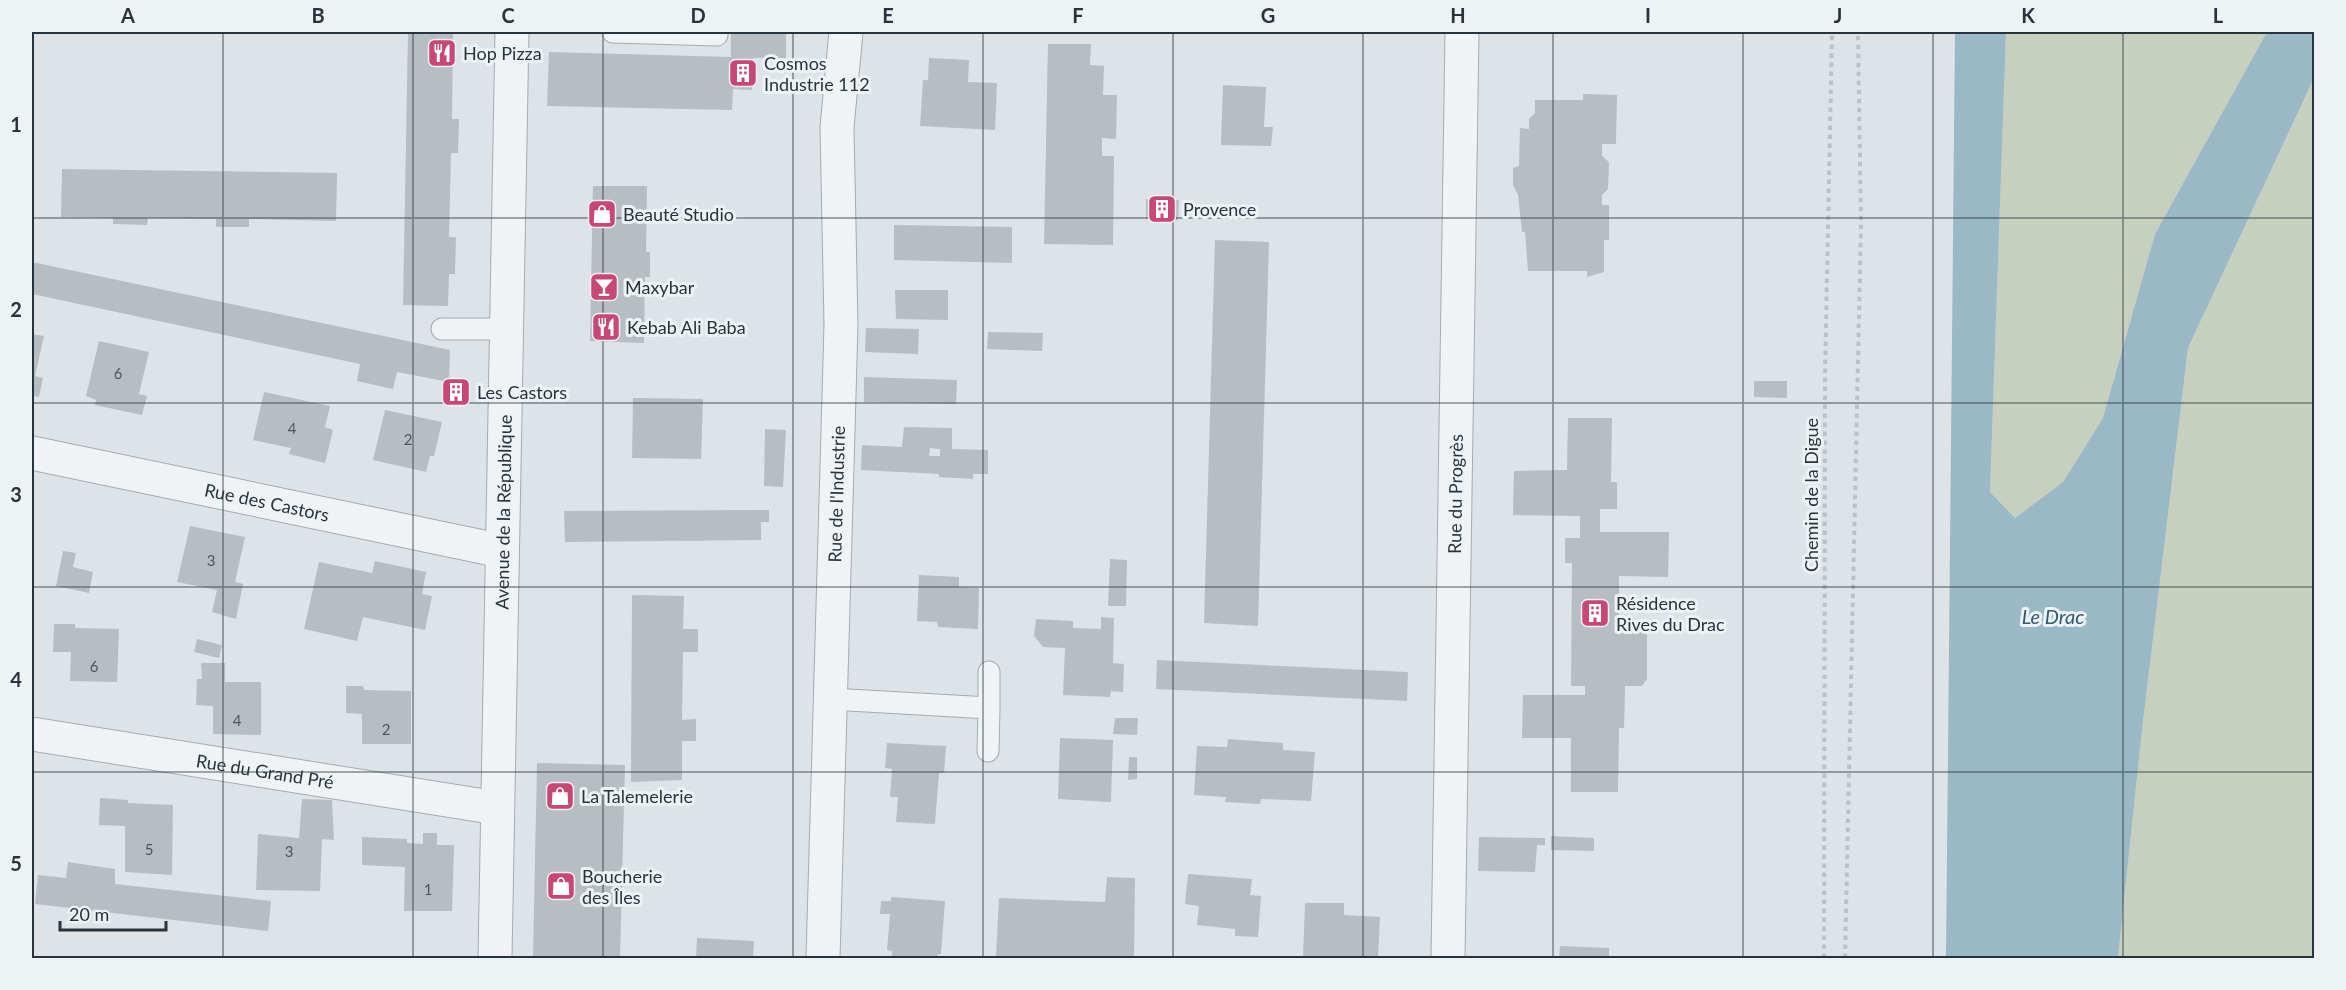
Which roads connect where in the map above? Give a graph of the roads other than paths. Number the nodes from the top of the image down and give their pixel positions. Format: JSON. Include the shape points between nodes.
{"nodes":[{"id":1,"x":512,"y":32,"type":"edge"},
{"id":2,"x":613,"y":32,"type":"edge"},
{"id":3,"x":717,"y":32,"type":"edge"},
{"id":4,"x":846,"y":32,"type":"edge"},
{"id":5,"x":1462,"y":32,"type":"edge"},
{"id":6,"x":442,"y":329,"type":"dead end"},
{"id":7,"x":507,"y":329,"type":"junction"},
{"id":8,"x":32,"y":453,"type":"edge"},
{"id":9,"x":502,"y":551,"type":"junction"},
{"id":10,"x":989,"y":672,"type":"dead end"},
{"id":11,"x":831,"y":699,"type":"junction"},
{"id":12,"x":989,"y":708,"type":"junction"},
{"id":13,"x":32,"y":734,"type":"edge"},
{"id":14,"x":988,"y":752,"type":"dead end"},
{"id":15,"x":497,"y":807,"type":"junction"},
{"id":16,"x":495,"y":958,"type":"edge"},
{"id":17,"x":823,"y":958,"type":"edge"},
{"id":18,"x":1448,"y":958,"type":"edge"}],
"edges":[{"from":1,"to":7,"type":"street","name":"Avenue de la République"},
{"from":2,"to":3,"type":"lane"},
{"from":4,"to":11,"type":"street","name":"Rue de l'Industrie","via":[[837,127],[841,325]]},
{"from":5,"to":18,"type":"street","name":"Rue du Progrès"},
{"from":6,"to":7,"type":"lane"},
{"from":7,"to":9,"type":"street","name":"Avenue de la République"},
{"from":8,"to":9,"type":"street","name":"Rue des Castors"},
{"from":9,"to":15,"type":"street","name":"Avenue de la République"},
{"from":10,"to":12,"type":"lane"},
{"from":11,"to":12,"type":"lane"},
{"from":11,"to":17,"type":"street","name":"Rue de l'Industrie"},
{"from":12,"to":14,"type":"lane"},
{"from":13,"to":15,"type":"street","name":"Rue du Grand Pré"},
{"from":15,"to":16,"type":"street","name":"Avenue de la République"}]}
